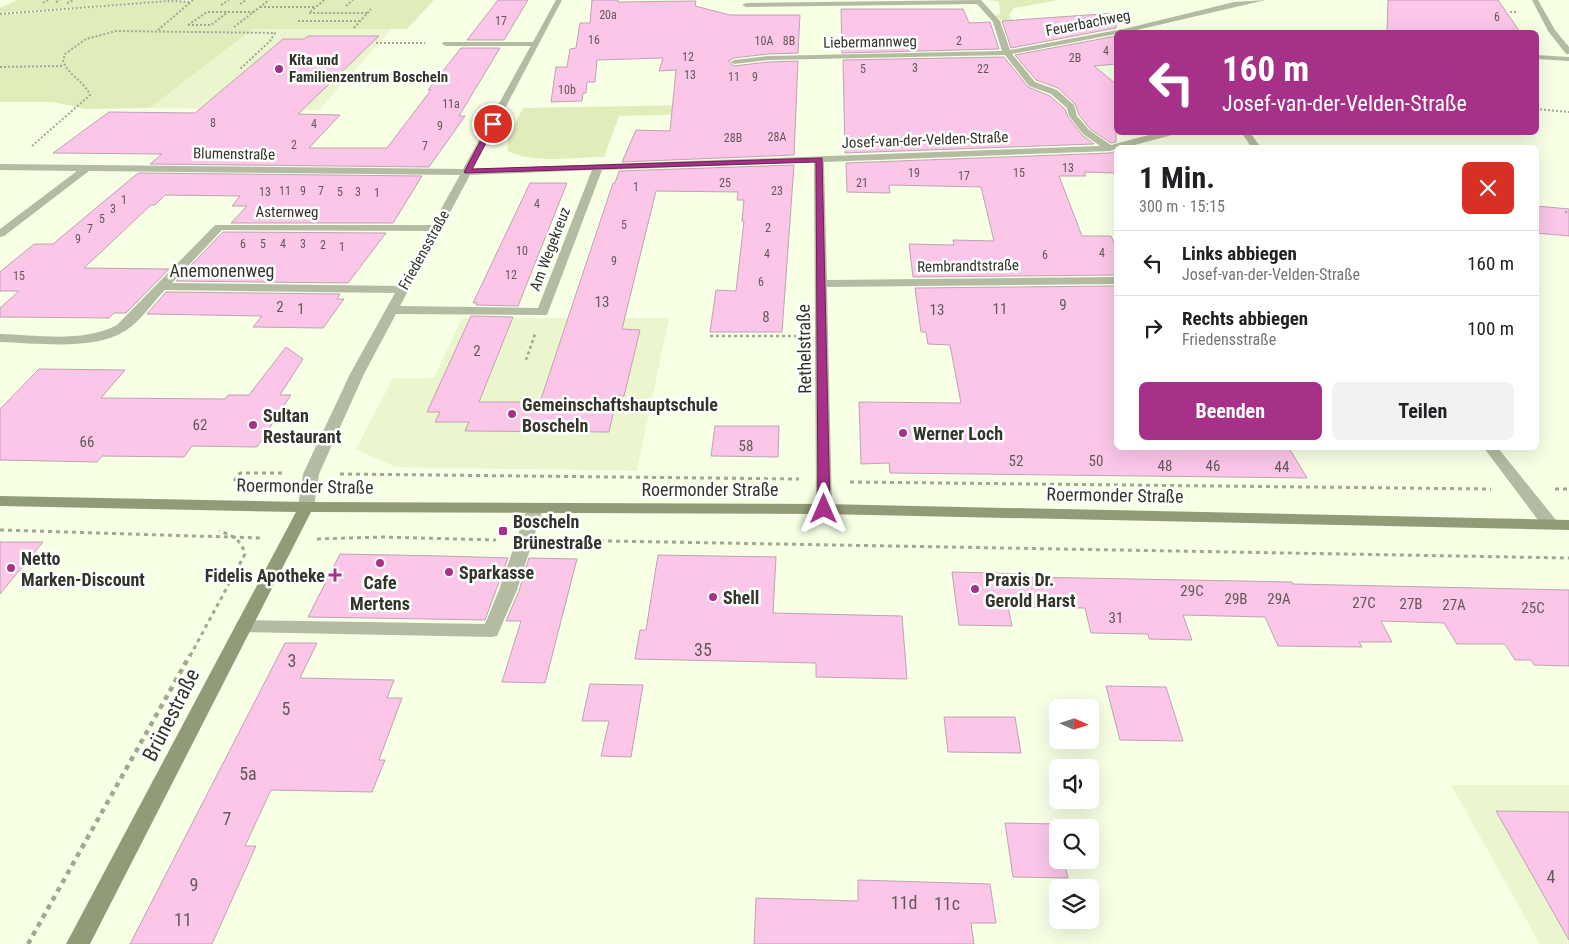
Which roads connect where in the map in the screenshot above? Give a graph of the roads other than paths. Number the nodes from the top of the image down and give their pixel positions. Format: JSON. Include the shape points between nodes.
{"nodes":[{"id":1,"x":559,"y":0,"type":"edge"},
{"id":2,"x":1263,"y":0,"type":"edge"},
{"id":3,"x":1535,"y":0,"type":"edge"},
{"id":4,"x":977,"y":1,"type":"edge"},
{"id":5,"x":746,"y":5,"type":"dead end"},
{"id":6,"x":1128,"y":30,"type":"edge"},
{"id":7,"x":1114,"y":33,"type":"edge"},
{"id":8,"x":446,"y":44,"type":"road end"},
{"id":9,"x":535,"y":44,"type":"junction"},
{"id":10,"x":1569,"y":52,"type":"edge"},
{"id":11,"x":1007,"y":53,"type":"junction"},
{"id":12,"x":1539,"y":57,"type":"edge"},
{"id":13,"x":1569,"y":58,"type":"edge"},
{"id":14,"x":734,"y":62,"type":"dead end"},
{"id":15,"x":1161,"y":135,"type":"edge"},
{"id":16,"x":1122,"y":145,"type":"edge"},
{"id":17,"x":1114,"y":147,"type":"edge"},
{"id":18,"x":1110,"y":148,"type":"junction"},
{"id":19,"x":819,"y":160,"type":"junction"},
{"id":20,"x":3,"y":167,"type":"edge"},
{"id":21,"x":87,"y":168,"type":"junction"},
{"id":22,"x":598,"y":168,"type":"junction"},
{"id":23,"x":467,"y":172,"type":"junction"},
{"id":24,"x":437,"y":228,"type":"junction"},
{"id":25,"x":0,"y":234,"type":"edge"},
{"id":26,"x":1114,"y":280,"type":"edge"},
{"id":27,"x":821,"y":284,"type":"junction"},
{"id":28,"x":162,"y":286,"type":"junction"},
{"id":29,"x":403,"y":290,"type":"junction"},
{"id":30,"x":392,"y":310,"type":"junction"},
{"id":31,"x":0,"y":338,"type":"edge"},
{"id":32,"x":1492,"y":450,"type":"edge"},
{"id":33,"x":0,"y":501,"type":"edge"},
{"id":34,"x":306,"y":507,"type":"junction"},
{"id":35,"x":535,"y":509,"type":"junction"},
{"id":36,"x":824,"y":509,"type":"junction"},
{"id":37,"x":1550,"y":524,"type":"junction"},
{"id":38,"x":1569,"y":525,"type":"edge"},
{"id":39,"x":244,"y":626,"type":"junction"},
{"id":40,"x":78,"y":944,"type":"edge"}],
"edges":[{"from":1,"to":9,"type":"street","name":"Friedensstraße"},
{"from":2,"to":6,"type":"street","name":"Feuerbachweg"},
{"from":3,"to":10,"type":"street","via":[[1547,23]]},
{"from":4,"to":5,"type":"street"},
{"from":4,"to":11,"type":"street","via":[[996,21]]},
{"from":7,"to":11,"type":"street","name":"Feuerbachweg"},
{"from":8,"to":9,"type":"street"},
{"from":9,"to":23,"type":"street","name":"Friedensstraße"},
{"from":11,"to":14,"type":"street","name":"Liebermannweg","via":[[768,58]]},
{"from":11,"to":18,"type":"street","via":[[1032,84],[1054,92],[1071,107],[1073,116],[1086,132]]},
{"from":12,"to":13,"type":"street"},
{"from":15,"to":16,"type":"street","name":"Josef-van-der-Velden-Straße"},
{"from":17,"to":18,"type":"street","name":"Josef-van-der-Velden-Straße"},
{"from":18,"to":19,"type":"street","name":"Josef-van-der-Velden-Straße"},
{"from":19,"to":22,"type":"street","name":"Josef-van-der-Velden-Straße"},
{"from":19,"to":27,"type":"street","name":"Rethelstraße"},
{"from":20,"to":21,"type":"street","name":"Blumenstraße"},
{"from":21,"to":23,"type":"street","name":"Blumenstraße"},
{"from":21,"to":25,"type":"street"},
{"from":22,"to":23,"type":"street","name":"Josef-van-der-Velden-Straße"},
{"from":22,"to":30,"type":"street","name":"Am Wegekreuz","via":[[543,312]]},
{"from":23,"to":24,"type":"street","name":"Friedensstraße"},
{"from":24,"to":28,"type":"street","name":"Asternweg","via":[[219,227]]},
{"from":24,"to":29,"type":"street","name":"Friedensstraße"},
{"from":26,"to":27,"type":"street","name":"Rembrandtstraße"},
{"from":27,"to":36,"type":"street","name":"Rethelstraße"},
{"from":28,"to":29,"type":"street","name":"Anemonenweg"},
{"from":28,"to":31,"type":"street","name":"Anemonenweg","via":[[122,327],[107,336],[88,339]]},
{"from":29,"to":30,"type":"street","name":"Friedensstraße"},
{"from":30,"to":34,"type":"street","name":"Friedensstraße","via":[[357,374],[312,474]]},
{"from":32,"to":37,"type":"street"},
{"from":33,"to":34,"type":"main road","name":"Roermonder Straße"},
{"from":34,"to":35,"type":"main road","name":"Roermonder Straße"},
{"from":34,"to":39,"type":"main road","name":"Brünestraße"},
{"from":35,"to":36,"type":"main road","name":"Roermonder Straße"},
{"from":35,"to":39,"type":"street","via":[[491,631]]},
{"from":36,"to":37,"type":"main road","name":"Roermonder Straße"},
{"from":37,"to":38,"type":"main road","name":"Roermonder Straße"},
{"from":39,"to":40,"type":"main road","name":"Brünestraße"}]}
